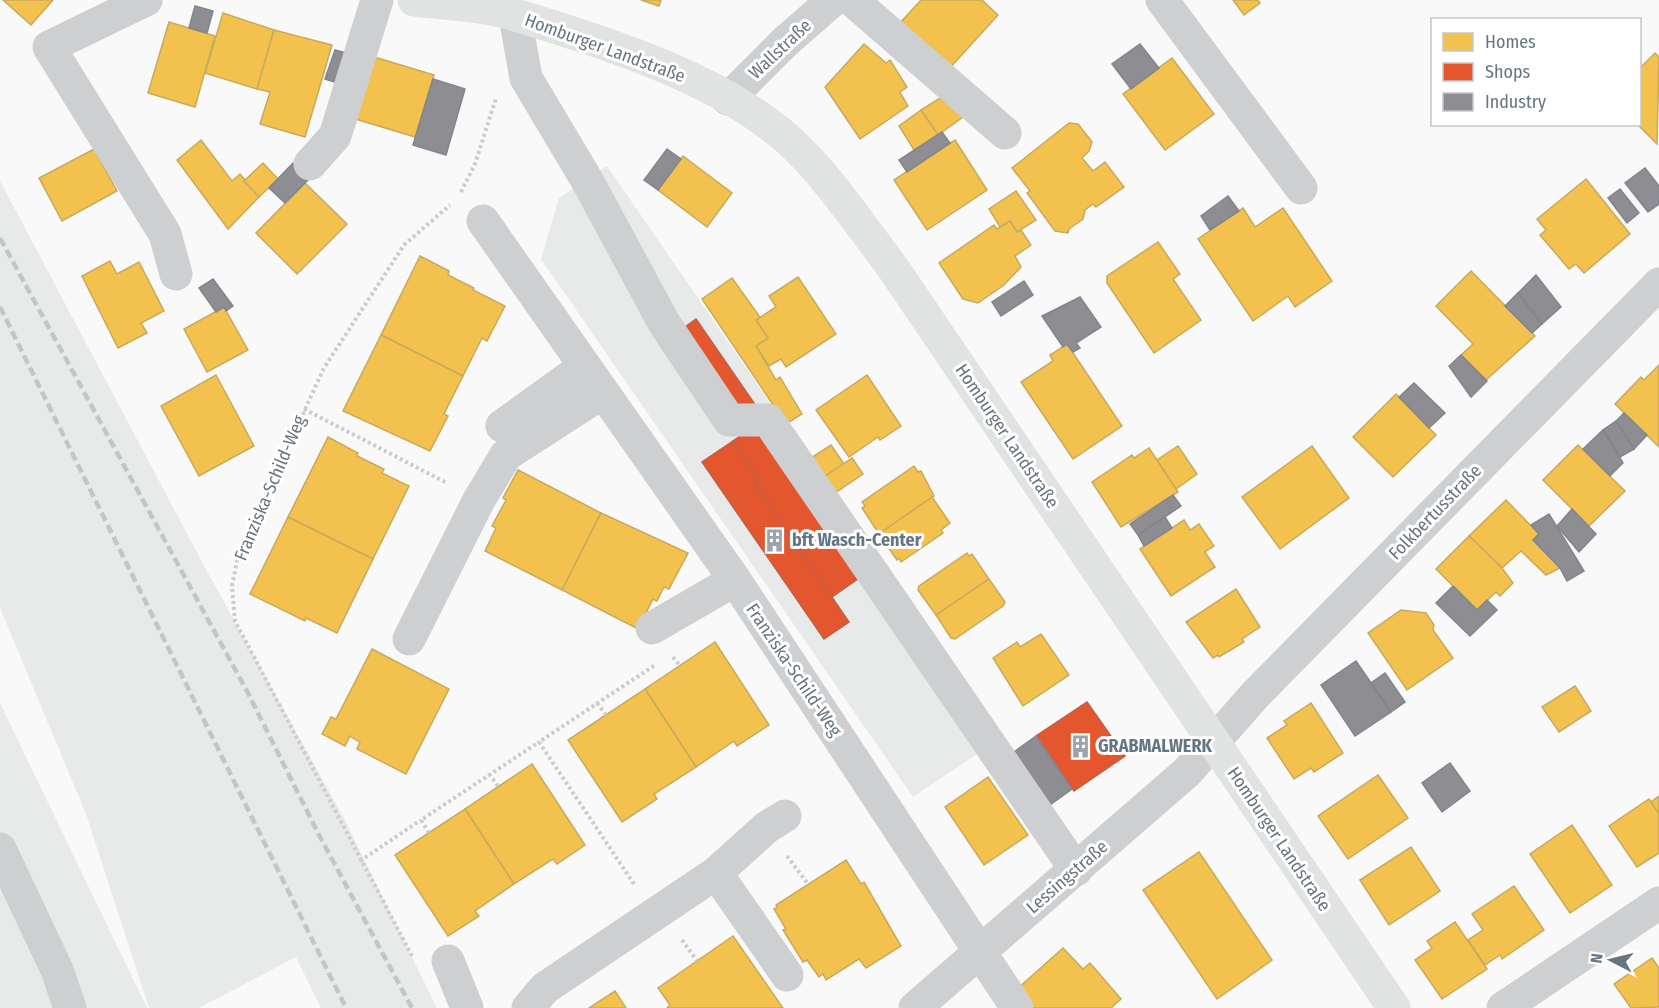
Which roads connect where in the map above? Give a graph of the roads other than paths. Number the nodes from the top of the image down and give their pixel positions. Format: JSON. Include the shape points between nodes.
{"nodes":[{"id":1,"x":146,"y":0,"type":"edge"},
{"id":2,"x":377,"y":0,"type":"edge"},
{"id":3,"x":414,"y":0,"type":"edge"},
{"id":4,"x":833,"y":0,"type":"edge"},
{"id":5,"x":852,"y":0,"type":"edge"},
{"id":6,"x":1162,"y":0,"type":"edge"},
{"id":7,"x":495,"y":9,"type":"edge"},
{"id":8,"x":728,"y":99,"type":"junction"},
{"id":9,"x":1005,"y":134,"type":"dead end"},
{"id":10,"x":310,"y":164,"type":"dead end"},
{"id":11,"x":1301,"y":188,"type":"dead end"},
{"id":12,"x":483,"y":221,"type":"dead end"},
{"id":13,"x":176,"y":274,"type":"dead end"},
{"id":14,"x":1659,"y":284,"type":"edge"},
{"id":15,"x":593,"y":380,"type":"junction"},
{"id":16,"x":501,"y":426,"type":"dead end"},
{"id":17,"x":735,"y":580,"type":"junction"},
{"id":18,"x":652,"y":628,"type":"dead end"},
{"id":19,"x":409,"y":639,"type":"dead end"},
{"id":20,"x":1214,"y":742,"type":"junction"},
{"id":21,"x":785,"y":816,"type":"dead end"},
{"id":22,"x":2,"y":859,"type":"edge"},
{"id":23,"x":1076,"y":870,"type":"junction"},
{"id":24,"x":716,"y":873,"type":"junction"},
{"id":25,"x":1659,"y":903,"type":"edge"},
{"id":26,"x":981,"y":952,"type":"junction"},
{"id":27,"x":433,"y":963,"type":"road end"},
{"id":28,"x":787,"y":975,"type":"dead end"},
{"id":29,"x":70,"y":1008,"type":"edge"},
{"id":30,"x":467,"y":1008,"type":"edge"},
{"id":31,"x":528,"y":1008,"type":"edge"},
{"id":32,"x":915,"y":1008,"type":"edge"},
{"id":33,"x":1017,"y":1008,"type":"edge"},
{"id":34,"x":1394,"y":1008,"type":"edge"},
{"id":35,"x":1503,"y":1008,"type":"edge"}],
"edges":[{"from":1,"to":13,"type":"street","via":[[49,47],[165,234]]},
{"from":2,"to":10,"type":"street","via":[[335,136]]},
{"from":3,"to":7,"type":"main road","name":"Homburger Landstraße"},
{"from":4,"to":8,"type":"street","name":"Wallstraße"},
{"from":5,"to":9,"type":"street"},
{"from":6,"to":11,"type":"street"},
{"from":7,"to":8,"type":"main road","name":"Homburger Landstraße","via":[[643,57]]},
{"from":7,"to":23,"type":"street","via":[[526,78],[664,323],[729,420],[768,420]]},
{"from":8,"to":20,"type":"main road","name":"Homburger Landstraße","via":[[767,123],[804,154],[884,256]]},
{"from":12,"to":15,"type":"street","name":"Franziska-Schild-Weg"},
{"from":14,"to":20,"type":"street","name":"Folkbertusstraße","via":[[1256,694]]},
{"from":15,"to":16,"type":"street"},
{"from":15,"to":17,"type":"street","name":"Franziska-Schild-Weg"},
{"from":15,"to":19,"type":"street","via":[[506,455]]},
{"from":17,"to":18,"type":"street"},
{"from":17,"to":26,"type":"street","name":"Franziska-Schild-Weg"},
{"from":20,"to":23,"type":"street","name":"Lessingstraße","via":[[1187,772]]},
{"from":20,"to":34,"type":"main road","name":"Homburger Landstraße"},
{"from":21,"to":24,"type":"street"},
{"from":22,"to":29,"type":"street","via":[[57,970]]},
{"from":23,"to":26,"type":"street","name":"Lessingstraße"},
{"from":24,"to":28,"type":"street"},
{"from":24,"to":31,"type":"street","via":[[545,988]]},
{"from":25,"to":35,"type":"street"},
{"from":26,"to":32,"type":"street","name":"Lessingstraße"},
{"from":26,"to":33,"type":"street","name":"Franziska-Schild-Weg"},
{"from":27,"to":30,"type":"street"}]}
